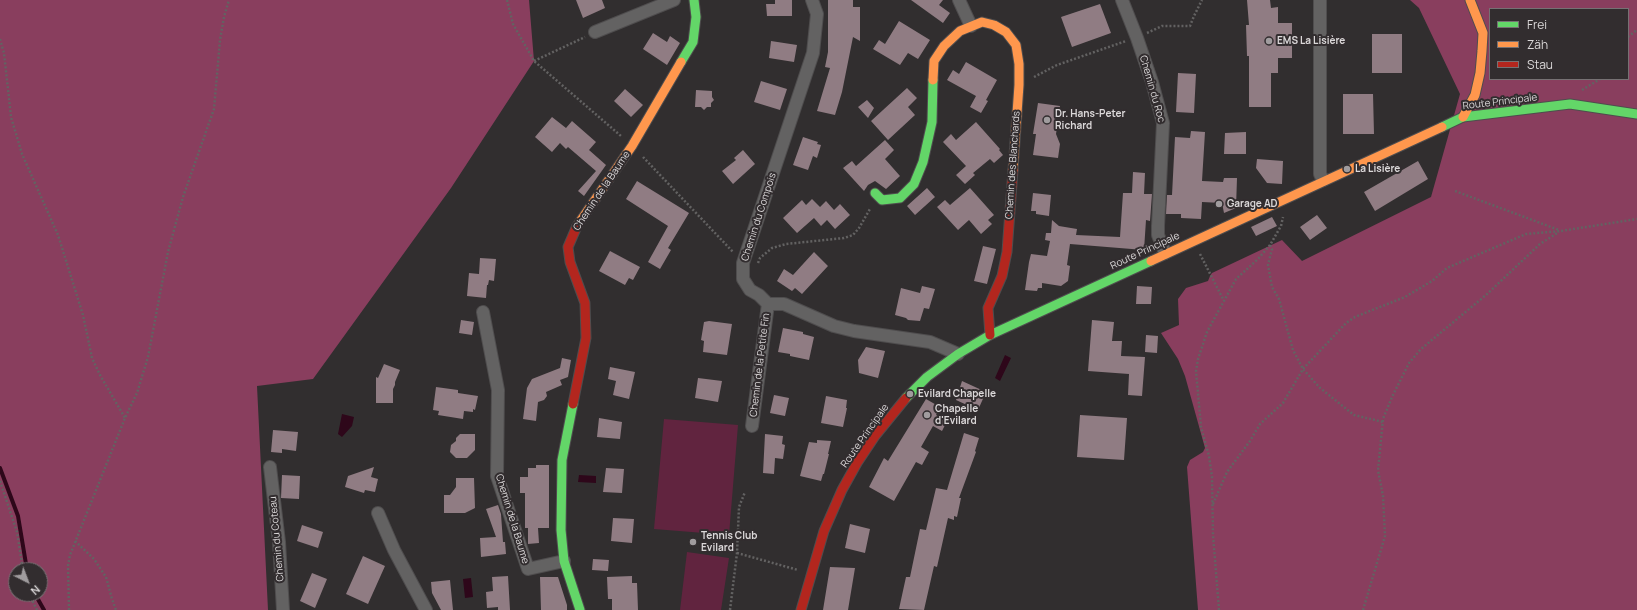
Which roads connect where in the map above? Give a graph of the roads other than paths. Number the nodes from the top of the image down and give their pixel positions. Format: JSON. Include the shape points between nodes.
{"nodes":[{"id":1,"x":674,"y":0,"type":"edge"},
{"id":2,"x":694,"y":0,"type":"edge"},
{"id":3,"x":812,"y":0,"type":"edge"},
{"id":4,"x":959,"y":0,"type":"edge"},
{"id":5,"x":1122,"y":0,"type":"edge"},
{"id":6,"x":1320,"y":0,"type":"edge"},
{"id":7,"x":1470,"y":0,"type":"edge"},
{"id":8,"x":971,"y":26,"type":"junction"},
{"id":9,"x":595,"y":32,"type":"road end"},
{"id":10,"x":1637,"y":114,"type":"edge"},
{"id":11,"x":1463,"y":116,"type":"junction"},
{"id":12,"x":1323,"y":180,"type":"junction"},
{"id":13,"x":875,"y":193,"type":"dead end"},
{"id":14,"x":1165,"y":253,"type":"junction"},
{"id":15,"x":768,"y":304,"type":"junction"},
{"id":16,"x":483,"y":312,"type":"dead end"},
{"id":17,"x":990,"y":335,"type":"junction"},
{"id":18,"x":958,"y":354,"type":"junction"},
{"id":19,"x":752,"y":426,"type":"dead end"},
{"id":20,"x":270,"y":467,"type":"dead end"},
{"id":21,"x":378,"y":513,"type":"dead end"},
{"id":22,"x":564,"y":561,"type":"junction"},
{"id":23,"x":283,"y":610,"type":"edge"},
{"id":24,"x":426,"y":610,"type":"edge"},
{"id":25,"x":580,"y":610,"type":"edge"},
{"id":26,"x":801,"y":610,"type":"edge"}],
"edges":[{"from":1,"to":9,"type":"street"},
{"from":2,"to":22,"type":"street","name":"Chemin de la Baume","via":[[696,17],[693,42],[632,146],[577,225],[568,247],[570,262],[585,303],[586,338],[562,460],[560,530]]},
{"from":3,"to":15,"type":"street","name":"Chemin du Compois","via":[[816,14],[813,54],[743,263],[743,279],[750,290]]},
{"from":4,"to":8,"type":"street"},
{"from":5,"to":14,"type":"street","name":"Chemin du Roc","via":[[1152,82],[1163,123],[1158,235]]},
{"from":6,"to":12,"type":"street","via":[[1320,174]]},
{"from":7,"to":11,"type":"street","via":[[1483,33],[1482,51],[1475,95]]},
{"from":8,"to":13,"type":"street","name":"Chemin des Blanchards","via":[[960,31],[944,46],[934,61],[932,122],[923,162],[914,184],[900,198],[882,200]]},
{"from":8,"to":17,"type":"street","name":"Chemin des Blanchards","via":[[982,22],[1006,32],[1016,45],[1019,64],[1007,252],[1002,276],[988,308]]},
{"from":10,"to":11,"type":"street","name":"Route Principale","via":[[1570,104]]},
{"from":11,"to":12,"type":"street","name":"Route Principale"},
{"from":12,"to":14,"type":"street","name":"Route Principale"},
{"from":14,"to":17,"type":"street","name":"Route Principale"},
{"from":15,"to":18,"type":"street","via":[[784,304],[834,326],[854,331],[930,342]]},
{"from":15,"to":19,"type":"street","name":"Chemin de la Petite Fin"},
{"from":16,"to":22,"type":"street","name":"Chemin de la Baume","via":[[498,390],[498,476],[502,491],[528,569]]},
{"from":17,"to":18,"type":"street","name":"Route Principale"},
{"from":18,"to":26,"type":"street","name":"Route Principale","via":[[927,377],[899,406],[857,463],[824,531]]},
{"from":20,"to":23,"type":"street","name":"Chemin du Coteau","via":[[279,542]]},
{"from":21,"to":24,"type":"street","via":[[394,550]]},
{"from":22,"to":25,"type":"street","name":"Chemin de la Baume"}]}
